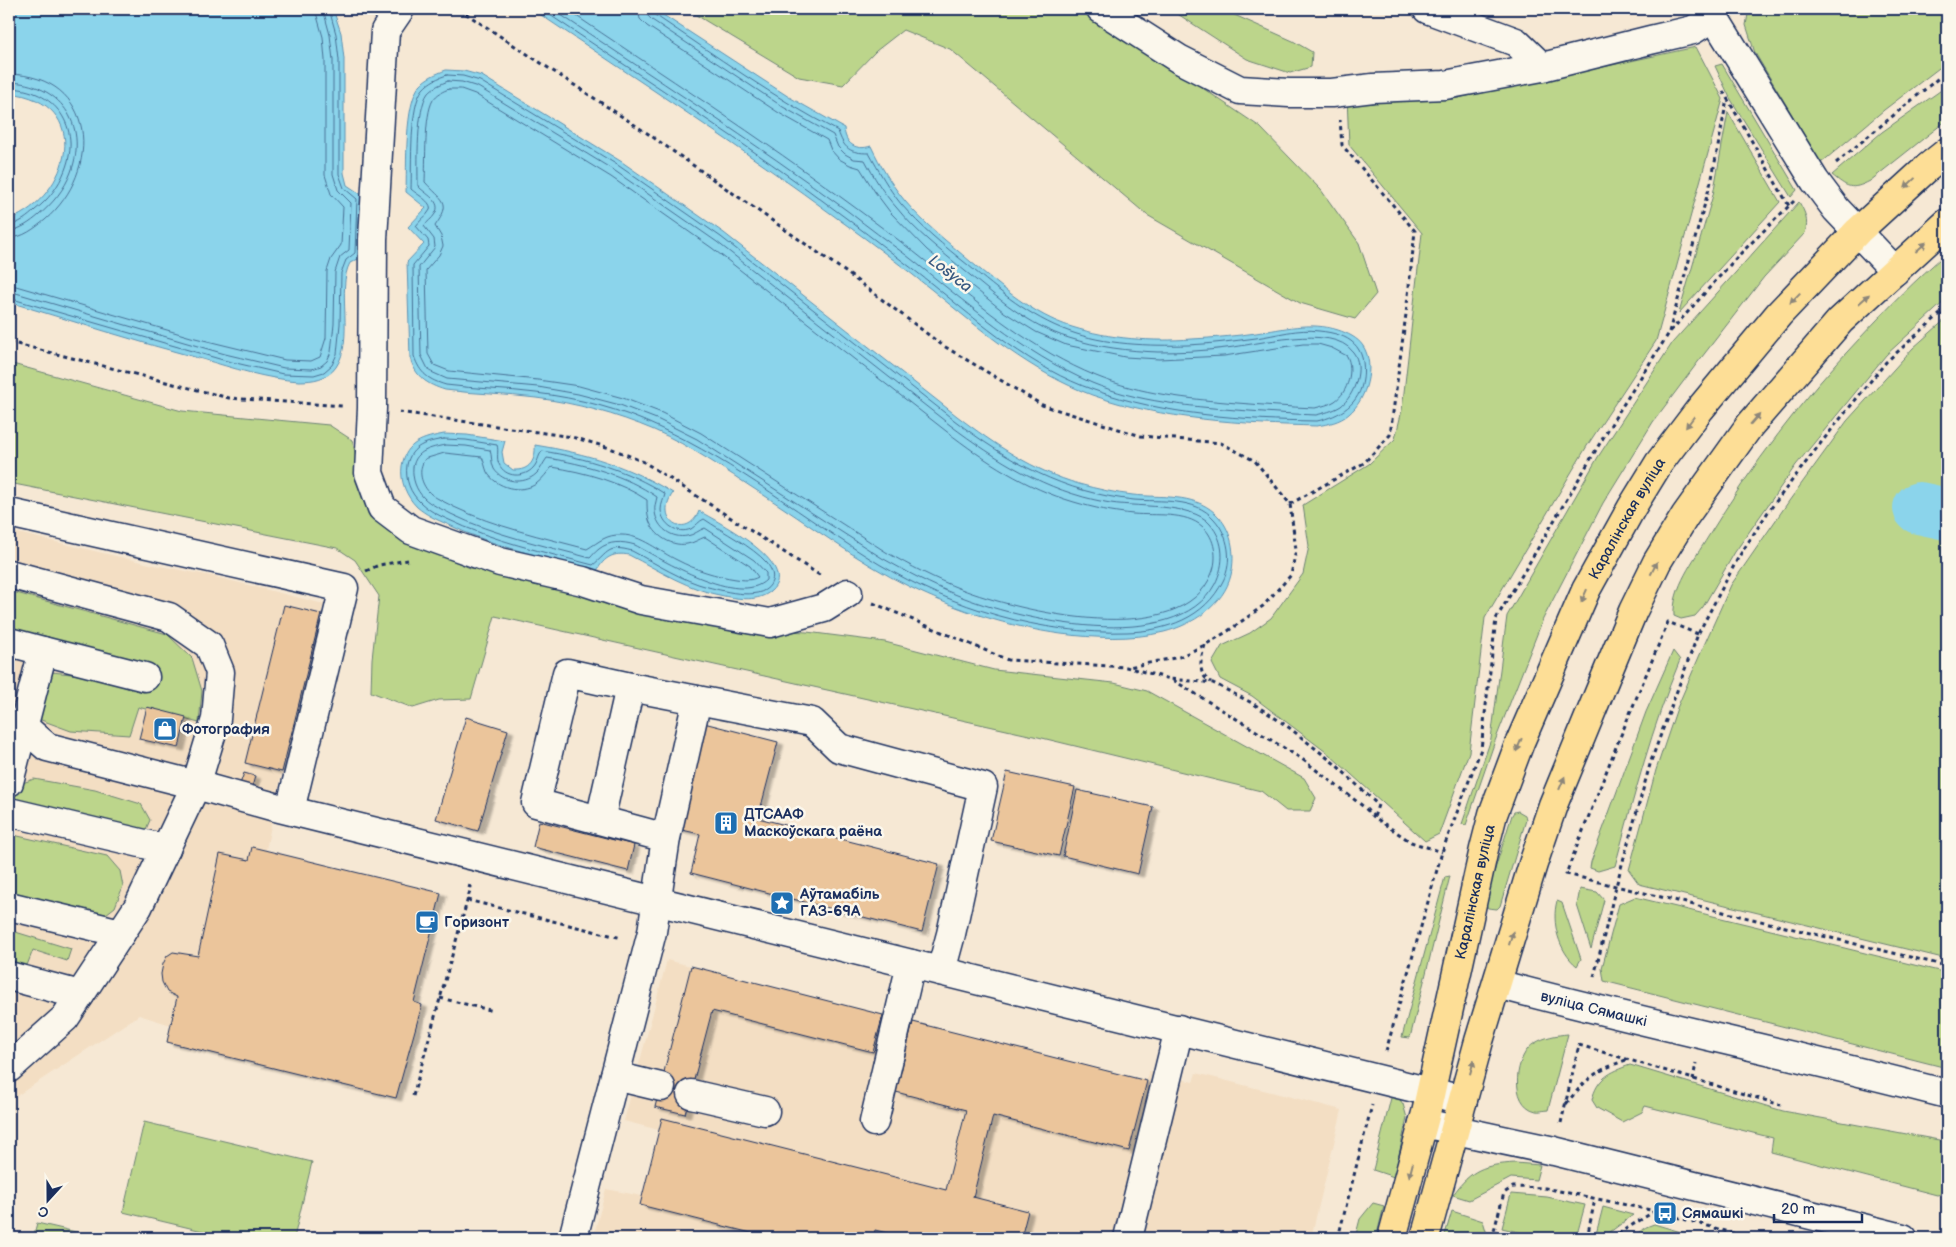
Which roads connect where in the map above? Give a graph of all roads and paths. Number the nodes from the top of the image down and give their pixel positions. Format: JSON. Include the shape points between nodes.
{"nodes":[{"id":1,"x":400,"y":9,"type":"edge"},
{"id":2,"x":459,"y":9,"type":"edge"},
{"id":3,"x":1101,"y":9,"type":"edge"},
{"id":4,"x":1427,"y":9,"type":"edge"},
{"id":5,"x":1714,"y":11,"type":"edge"},
{"id":6,"x":1542,"y":67,"type":"junction"},
{"id":7,"x":1947,"y":72,"type":"edge"},
{"id":8,"x":1723,"y":90,"type":"dead end"},
{"id":9,"x":1727,"y":99,"type":"junction"},
{"id":10,"x":1341,"y":126,"type":"dead end"},
{"id":11,"x":1947,"y":152,"type":"edge"},
{"id":12,"x":1815,"y":181,"type":"junction"},
{"id":13,"x":1789,"y":206,"type":"junction"},
{"id":14,"x":1947,"y":223,"type":"edge"},
{"id":15,"x":1858,"y":232,"type":"junction"},
{"id":16,"x":1895,"y":271,"type":"junction"},
{"id":17,"x":1947,"y":308,"type":"edge"},
{"id":18,"x":1669,"y":333,"type":"junction"},
{"id":19,"x":9,"y":342,"type":"edge"},
{"id":20,"x":372,"y":408,"type":"junction"},
{"id":21,"x":1290,"y":504,"type":"junction"},
{"id":22,"x":9,"y":513,"type":"edge"},
{"id":23,"x":446,"y":543,"type":"junction"},
{"id":24,"x":9,"y":574,"type":"edge"},
{"id":25,"x":344,"y":588,"type":"junction"},
{"id":26,"x":848,"y":593,"type":"junction"},
{"id":27,"x":1698,"y":634,"type":"junction"},
{"id":28,"x":9,"y":642,"type":"edge"},
{"id":29,"x":1205,"y":645,"type":"junction"},
{"id":30,"x":42,"y":650,"type":"junction"},
{"id":31,"x":1126,"y":667,"type":"junction"},
{"id":32,"x":144,"y":677,"type":"dead end"},
{"id":33,"x":1170,"y":679,"type":"junction"},
{"id":34,"x":1214,"y":683,"type":"junction"},
{"id":35,"x":630,"y":687,"type":"junction"},
{"id":36,"x":697,"y":700,"type":"junction"},
{"id":37,"x":16,"y":725,"type":"edge"},
{"id":38,"x":9,"y":782,"type":"edge"},
{"id":39,"x":196,"y":785,"type":"junction"},
{"id":40,"x":290,"y":810,"type":"junction"},
{"id":41,"x":9,"y":812,"type":"edge"},
{"id":42,"x":1374,"y":817,"type":"junction"},
{"id":43,"x":600,"y":820,"type":"junction"},
{"id":44,"x":666,"y":838,"type":"junction"},
{"id":45,"x":166,"y":849,"type":"junction"},
{"id":46,"x":1442,"y":852,"type":"junction"},
{"id":47,"x":463,"y":885,"type":"dead end"},
{"id":48,"x":1616,"y":886,"type":"junction"},
{"id":49,"x":467,"y":900,"type":"junction"},
{"id":50,"x":657,"y":901,"type":"junction"},
{"id":51,"x":9,"y":906,"type":"edge"},
{"id":52,"x":121,"y":933,"type":"junction"},
{"id":53,"x":648,"y":945,"type":"junction"},
{"id":54,"x":911,"y":964,"type":"junction"},
{"id":55,"x":1947,"y":966,"type":"edge"},
{"id":56,"x":941,"y":971,"type":"junction"},
{"id":57,"x":1456,"y":974,"type":"junction"},
{"id":58,"x":9,"y":976,"type":"edge"},
{"id":59,"x":1594,"y":977,"type":"dead end"},
{"id":60,"x":1497,"y":984,"type":"junction"},
{"id":61,"x":80,"y":995,"type":"junction"},
{"id":62,"x":440,"y":998,"type":"junction"},
{"id":63,"x":494,"y":1012,"type":"dead end"},
{"id":64,"x":1178,"y":1029,"type":"junction"},
{"id":65,"x":1385,"y":1054,"type":"dead end"},
{"id":66,"x":1627,"y":1060,"type":"junction"},
{"id":67,"x":9,"y":1068,"type":"edge"},
{"id":68,"x":615,"y":1076,"type":"junction"},
{"id":69,"x":660,"y":1087,"type":"dead end"},
{"id":70,"x":1430,"y":1091,"type":"junction"},
{"id":71,"x":691,"y":1094,"type":"dead end"},
{"id":72,"x":1947,"y":1094,"type":"edge"},
{"id":73,"x":413,"y":1096,"type":"dead end"},
{"id":74,"x":1374,"y":1099,"type":"dead end"},
{"id":75,"x":1463,"y":1100,"type":"junction"},
{"id":76,"x":1566,"y":1105,"type":"junction"},
{"id":77,"x":1781,"y":1105,"type":"dead end"},
{"id":78,"x":765,"y":1111,"type":"dead end"},
{"id":79,"x":874,"y":1122,"type":"dead end"},
{"id":80,"x":1423,"y":1123,"type":"junction"},
{"id":81,"x":1560,"y":1126,"type":"dead end"},
{"id":82,"x":1454,"y":1130,"type":"junction"},
{"id":83,"x":1595,"y":1198,"type":"junction"},
{"id":84,"x":1655,"y":1211,"type":"junction"},
{"id":85,"x":1817,"y":1228,"type":"edge"},
{"id":86,"x":1493,"y":1232,"type":"junction"},
{"id":87,"x":1022,"y":1237,"type":"dead end"},
{"id":88,"x":573,"y":1238,"type":"edge"},
{"id":89,"x":1027,"y":1238,"type":"edge"},
{"id":90,"x":1128,"y":1238,"type":"edge"},
{"id":91,"x":1338,"y":1238,"type":"edge"},
{"id":92,"x":1392,"y":1238,"type":"edge"},
{"id":93,"x":1425,"y":1238,"type":"edge"},
{"id":94,"x":1492,"y":1238,"type":"edge"},
{"id":95,"x":1516,"y":1238,"type":"edge"},
{"id":96,"x":1587,"y":1238,"type":"edge"},
{"id":97,"x":1612,"y":1238,"type":"edge"},
{"id":98,"x":1750,"y":1238,"type":"edge"},
{"id":99,"x":1903,"y":1238,"type":"edge"}],
"edges":[{"from":1,"to":20,"type":"street","via":[[385,31],[373,239]]},
{"from":2,"to":21,"type":"path","via":[[663,144],[847,272],[942,345],[1042,405],[1141,436],[1221,443],[1255,461]]},
{"from":3,"to":6,"type":"street","via":[[1179,59],[1240,90],[1332,93],[1446,85]]},
{"from":4,"to":6,"type":"street","via":[[1516,42]]},
{"from":5,"to":6,"type":"street","via":[[1693,30]]},
{"from":5,"to":12,"type":"street"},
{"from":7,"to":12,"type":"path"},
{"from":8,"to":9,"type":"path"},
{"from":9,"to":13,"type":"path"},
{"from":9,"to":18,"type":"path","via":[[1712,178]]},
{"from":10,"to":21,"type":"path","via":[[1342,145],[1415,232],[1390,434],[1364,463]]},
{"from":11,"to":15,"type":"main road","name":"Каралінская вуліца","one_way":true},
{"from":12,"to":13,"type":"path"},
{"from":12,"to":15,"type":"street"},
{"from":13,"to":18,"type":"path","via":[[1737,257]]},
{"from":16,"to":14,"type":"main road","one_way":true},
{"from":15,"to":16,"type":"street"},
{"from":15,"to":57,"type":"main road","name":"Каралінская вуліца","one_way":true,"via":[[1779,314],[1700,409],[1659,463],[1595,573],[1520,742],[1493,814]]},
{"from":60,"to":16,"type":"main road","one_way":true,"via":[[1553,804],[1656,562],[1750,425],[1840,321]]},
{"from":17,"to":27,"type":"path","via":[[1886,362],[1768,512],[1738,558]]},
{"from":18,"to":46,"type":"path","via":[[1496,619],[1481,749]]},
{"from":19,"to":20,"type":"path","via":[[229,398]]},
{"from":20,"to":23,"type":"street","via":[[369,473],[382,508],[411,530]]},
{"from":20,"to":26,"type":"path","via":[[572,437],[610,448],[644,462]]},
{"from":21,"to":29,"type":"path","via":[[1296,550],[1291,574],[1263,606]]},
{"from":22,"to":25,"type":"street"},
{"from":23,"to":25,"type":"path","via":[[423,558],[379,565],[357,575]]},
{"from":23,"to":26,"type":"street","via":[[500,562],[583,581],[641,600],[770,623],[824,608]]},
{"from":24,"to":39,"type":"street","via":[[169,618],[209,645],[220,672],[216,719]]},
{"from":25,"to":40,"type":"street"},
{"from":26,"to":31,"type":"path","via":[[1008,660]]},
{"from":27,"to":48,"type":"path","via":[[1651,760]]},
{"from":27,"to":48,"type":"path","via":[[1668,622],[1566,874]]},
{"from":28,"to":30,"type":"street"},
{"from":29,"to":31,"type":"path","via":[[1178,657]]},
{"from":29,"to":34,"type":"path","via":[[1201,670],[1205,679]]},
{"from":30,"to":32,"type":"street"},
{"from":30,"to":37,"type":"street"},
{"from":31,"to":33,"type":"path"},
{"from":33,"to":34,"type":"path"},
{"from":33,"to":42,"type":"path","via":[[1302,759]]},
{"from":34,"to":42,"type":"path","via":[[1287,726],[1335,764],[1378,805]]},
{"from":35,"to":36,"type":"street"},
{"from":35,"to":43,"type":"street"},
{"from":35,"to":43,"type":"street","via":[[567,672],[536,803]]},
{"from":36,"to":44,"type":"street"},
{"from":36,"to":56,"type":"street","via":[[812,722],[839,748],[983,787]]},
{"from":37,"to":38,"type":"street"},
{"from":37,"to":39,"type":"street","via":[[47,747]]},
{"from":39,"to":40,"type":"street"},
{"from":39,"to":45,"type":"street"},
{"from":40,"to":50,"type":"street"},
{"from":41,"to":45,"type":"street"},
{"from":42,"to":46,"type":"path","via":[[1411,842]]},
{"from":43,"to":44,"type":"street"},
{"from":44,"to":50,"type":"street"},
{"from":45,"to":52,"type":"street","via":[[138,907]]},
{"from":46,"to":65,"type":"path"},
{"from":47,"to":49,"type":"path","via":[[471,887]]},
{"from":48,"to":55,"type":"path"},
{"from":48,"to":59,"type":"path"},
{"from":49,"to":53,"type":"path"},
{"from":49,"to":62,"type":"path"},
{"from":50,"to":53,"type":"street"},
{"from":50,"to":54,"type":"street"},
{"from":51,"to":52,"type":"street"},
{"from":52,"to":61,"type":"street"},
{"from":53,"to":68,"type":"street"},
{"from":54,"to":56,"type":"street"},
{"from":54,"to":79,"type":"street"},
{"from":56,"to":64,"type":"street"},
{"from":57,"to":60,"type":"main road"},
{"from":57,"to":70,"type":"main road"},
{"from":58,"to":61,"type":"street"},
{"from":60,"to":72,"type":"street","name":"вуліца Сямашкі"},
{"from":75,"to":60,"type":"main road","one_way":true},
{"from":61,"to":67,"type":"street","via":[[65,1018]]},
{"from":62,"to":63,"type":"path"},
{"from":62,"to":73,"type":"path"},
{"from":64,"to":70,"type":"street"},
{"from":64,"to":90,"type":"street"},
{"from":66,"to":76,"type":"path","via":[[1600,1070]]},
{"from":66,"to":76,"type":"path","via":[[1579,1046]]},
{"from":66,"to":77,"type":"path"},
{"from":68,"to":69,"type":"street"},
{"from":68,"to":88,"type":"street"},
{"from":70,"to":75,"type":"street"},
{"from":70,"to":80,"type":"main road"},
{"from":71,"to":78,"type":"street"},
{"from":74,"to":91,"type":"path"},
{"from":75,"to":82,"type":"main road"},
{"from":76,"to":81,"type":"path"},
{"from":80,"to":82,"type":"street"},
{"from":80,"to":92,"type":"main road","one_way":true},
{"from":82,"to":85,"type":"street","via":[[1554,1151]]},
{"from":82,"to":93,"type":"main road"},
{"from":83,"to":84,"type":"path"},
{"from":83,"to":86,"type":"path","via":[[1545,1188],[1513,1186],[1504,1193]]},
{"from":83,"to":96,"type":"path"},
{"from":84,"to":97,"type":"path"},
{"from":84,"to":98,"type":"path"},
{"from":85,"to":99,"type":"street"},
{"from":86,"to":94,"type":"path"},
{"from":86,"to":95,"type":"path"},
{"from":87,"to":89,"type":"path"}]}
